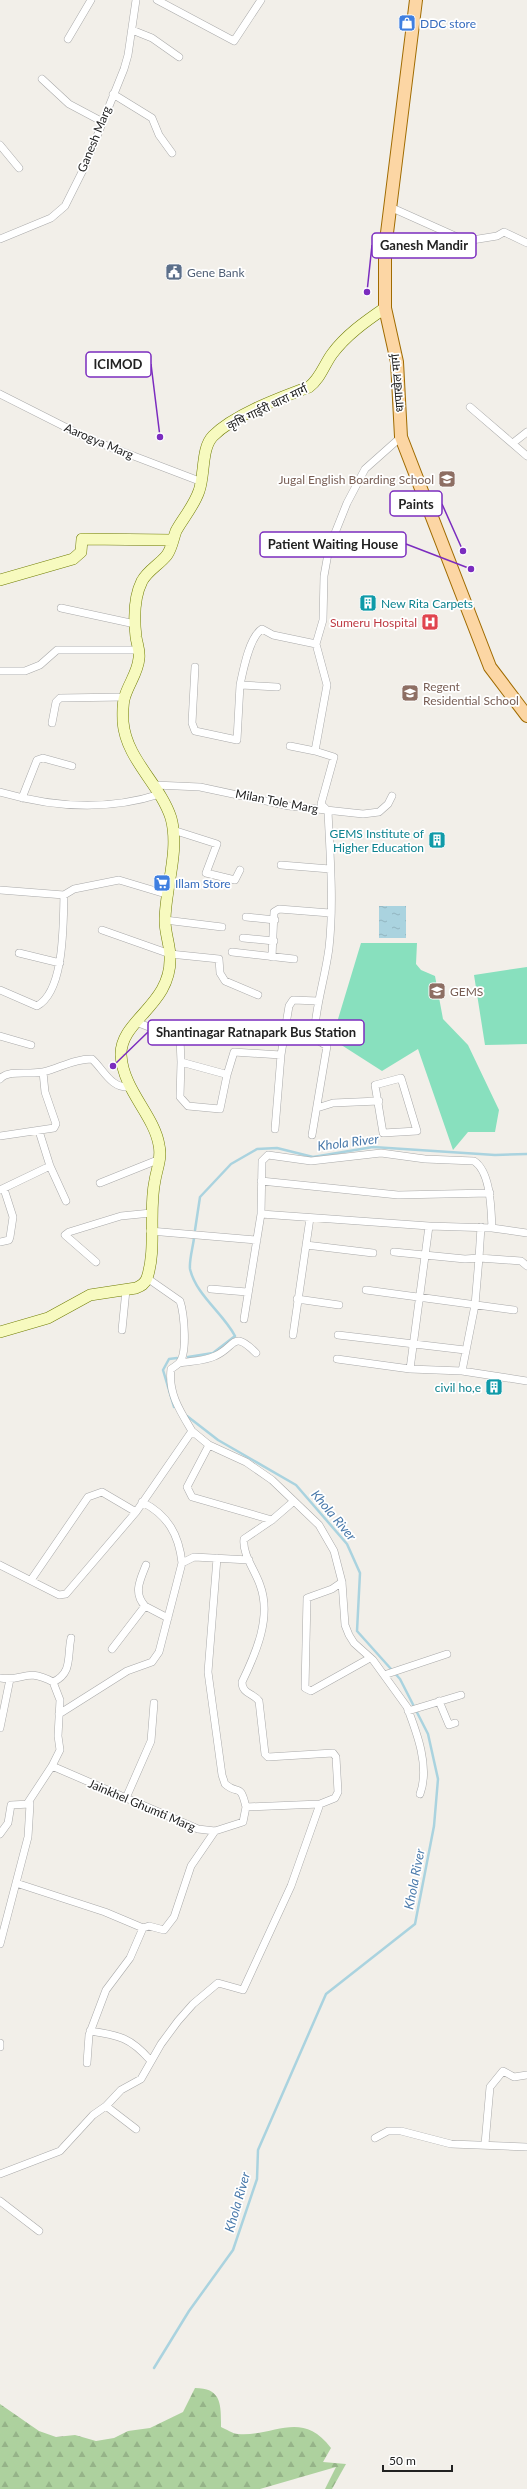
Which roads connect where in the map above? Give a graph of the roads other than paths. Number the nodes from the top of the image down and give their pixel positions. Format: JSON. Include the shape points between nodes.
{"nodes":[{"id":1,"x":91,"y":0,"type":"edge"},
{"id":2,"x":136,"y":0,"type":"edge"},
{"id":3,"x":157,"y":0,"type":"edge"},
{"id":4,"x":416,"y":0,"type":"edge"},
{"id":5,"x":257,"y":1,"type":"edge"},
{"id":6,"x":132,"y":30,"type":"junction"},
{"id":7,"x":68,"y":38,"type":"dead end"},
{"id":8,"x":179,"y":57,"type":"dead end"},
{"id":9,"x":42,"y":78,"type":"dead end"},
{"id":10,"x":113,"y":94,"type":"junction"},
{"id":11,"x":101,"y":121,"type":"junction"},
{"id":12,"x":0,"y":145,"type":"edge"},
{"id":13,"x":172,"y":153,"type":"dead end"},
{"id":14,"x":19,"y":168,"type":"dead end"},
{"id":15,"x":390,"y":206,"type":"junction"},
{"id":16,"x":0,"y":238,"type":"edge"},
{"id":17,"x":527,"y":243,"type":"edge"},
{"id":18,"x":385,"y":308,"type":"junction"},
{"id":19,"x":0,"y":394,"type":"edge"},
{"id":20,"x":470,"y":407,"type":"dead end"},
{"id":21,"x":527,"y":432,"type":"edge"},
{"id":22,"x":401,"y":437,"type":"junction"},
{"id":23,"x":512,"y":443,"type":"junction"},
{"id":24,"x":527,"y":456,"type":"edge"},
{"id":25,"x":202,"y":482,"type":"junction"},
{"id":26,"x":173,"y":540,"type":"junction"},
{"id":27,"x":0,"y":580,"type":"edge"},
{"id":28,"x":61,"y":608,"type":"dead end"},
{"id":29,"x":135,"y":624,"type":"junction"},
{"id":30,"x":316,"y":644,"type":"junction"},
{"id":31,"x":139,"y":650,"type":"junction"},
{"id":32,"x":195,"y":667,"type":"dead end"},
{"id":33,"x":1,"y":671,"type":"dead end"},
{"id":34,"x":240,"y":685,"type":"junction"},
{"id":35,"x":276,"y":687,"type":"dead end"},
{"id":36,"x":124,"y":697,"type":"junction"},
{"id":37,"x":527,"y":716,"type":"edge"},
{"id":38,"x":52,"y":722,"type":"dead end"},
{"id":39,"x":290,"y":746,"type":"dead end"},
{"id":40,"x":315,"y":751,"type":"junction"},
{"id":41,"x":72,"y":766,"type":"dead end"},
{"id":42,"x":158,"y":790,"type":"junction"},
{"id":43,"x":0,"y":792,"type":"edge"},
{"id":44,"x":392,"y":796,"type":"dead end"},
{"id":45,"x":22,"y":798,"type":"junction"},
{"id":46,"x":328,"y":811,"type":"junction"},
{"id":47,"x":173,"y":830,"type":"junction"},
{"id":48,"x":281,"y":864,"type":"dead end"},
{"id":49,"x":330,"y":869,"type":"junction"},
{"id":50,"x":240,"y":870,"type":"dead end"},
{"id":51,"x":0,"y":890,"type":"edge"},
{"id":52,"x":64,"y":895,"type":"junction"},
{"id":53,"x":169,"y":895,"type":"junction"},
{"id":54,"x":330,"y":913,"type":"junction"},
{"id":55,"x":246,"y":918,"type":"dead end"},
{"id":56,"x":165,"y":920,"type":"junction"},
{"id":57,"x":275,"y":920,"type":"junction"},
{"id":58,"x":222,"y":927,"type":"dead end"},
{"id":59,"x":102,"y":930,"type":"dead end"},
{"id":60,"x":244,"y":938,"type":"dead end"},
{"id":61,"x":274,"y":941,"type":"junction"},
{"id":62,"x":232,"y":952,"type":"dead end"},
{"id":63,"x":19,"y":953,"type":"dead end"},
{"id":64,"x":170,"y":954,"type":"junction"},
{"id":65,"x":272,"y":957,"type":"junction"},
{"id":66,"x":294,"y":959,"type":"dead end"},
{"id":67,"x":60,"y":963,"type":"junction"},
{"id":68,"x":0,"y":990,"type":"edge"},
{"id":69,"x":258,"y":995,"type":"dead end"},
{"id":70,"x":318,"y":1001,"type":"junction"},
{"id":71,"x":136,"y":1022,"type":"junction"},
{"id":72,"x":0,"y":1036,"type":"edge"},
{"id":73,"x":32,"y":1045,"type":"dead end"},
{"id":74,"x":281,"y":1055,"type":"junction"},
{"id":75,"x":181,"y":1062,"type":"junction"},
{"id":76,"x":43,"y":1072,"type":"junction"},
{"id":77,"x":227,"y":1074,"type":"junction"},
{"id":78,"x":0,"y":1079,"type":"edge"},
{"id":79,"x":130,"y":1088,"type":"junction"},
{"id":80,"x":379,"y":1102,"type":"junction"},
{"id":81,"x":318,"y":1108,"type":"junction"},
{"id":82,"x":275,"y":1129,"type":"dead end"},
{"id":83,"x":39,"y":1131,"type":"junction"},
{"id":84,"x":312,"y":1135,"type":"dead end"},
{"id":85,"x":0,"y":1136,"type":"edge"},
{"id":86,"x":160,"y":1159,"type":"junction"},
{"id":87,"x":50,"y":1166,"type":"junction"},
{"id":88,"x":261,"y":1181,"type":"junction"},
{"id":89,"x":100,"y":1183,"type":"dead end"},
{"id":90,"x":2,"y":1190,"type":"edge"},
{"id":91,"x":490,"y":1193,"type":"junction"},
{"id":92,"x":66,"y":1201,"type":"dead end"},
{"id":93,"x":151,"y":1213,"type":"junction"},
{"id":94,"x":261,"y":1214,"type":"junction"},
{"id":95,"x":310,"y":1218,"type":"junction"},
{"id":96,"x":429,"y":1226,"type":"junction"},
{"id":97,"x":482,"y":1227,"type":"junction"},
{"id":98,"x":492,"y":1228,"type":"junction"},
{"id":99,"x":150,"y":1231,"type":"junction"},
{"id":100,"x":527,"y":1232,"type":"edge"},
{"id":101,"x":257,"y":1240,"type":"junction"},
{"id":102,"x":0,"y":1242,"type":"edge"},
{"id":103,"x":306,"y":1245,"type":"junction"},
{"id":104,"x":394,"y":1252,"type":"dead end"},
{"id":105,"x":373,"y":1253,"type":"dead end"},
{"id":106,"x":425,"y":1255,"type":"junction"},
{"id":107,"x":479,"y":1258,"type":"junction"},
{"id":108,"x":96,"y":1262,"type":"dead end"},
{"id":109,"x":527,"y":1266,"type":"edge"},
{"id":110,"x":147,"y":1278,"type":"junction"},
{"id":111,"x":211,"y":1289,"type":"dead end"},
{"id":112,"x":126,"y":1290,"type":"junction"},
{"id":113,"x":366,"y":1290,"type":"dead end"},
{"id":114,"x":247,"y":1292,"type":"junction"},
{"id":115,"x":418,"y":1298,"type":"junction"},
{"id":116,"x":297,"y":1300,"type":"junction"},
{"id":117,"x":339,"y":1305,"type":"dead end"},
{"id":118,"x":475,"y":1305,"type":"junction"},
{"id":119,"x":514,"y":1310,"type":"dead end"},
{"id":120,"x":244,"y":1319,"type":"dead end"},
{"id":121,"x":122,"y":1330,"type":"dead end"},
{"id":122,"x":0,"y":1332,"type":"edge"},
{"id":123,"x":338,"y":1334,"type":"dead end"},
{"id":124,"x":293,"y":1335,"type":"dead end"},
{"id":125,"x":413,"y":1344,"type":"junction"},
{"id":126,"x":466,"y":1350,"type":"junction"},
{"id":127,"x":256,"y":1353,"type":"dead end"},
{"id":128,"x":337,"y":1359,"type":"dead end"},
{"id":129,"x":180,"y":1363,"type":"junction"},
{"id":130,"x":410,"y":1369,"type":"junction"},
{"id":131,"x":462,"y":1372,"type":"junction"},
{"id":132,"x":527,"y":1381,"type":"edge"},
{"id":133,"x":192,"y":1431,"type":"junction"},
{"id":134,"x":209,"y":1445,"type":"junction"},
{"id":135,"x":294,"y":1501,"type":"junction"},
{"id":136,"x":142,"y":1502,"type":"junction"},
{"id":137,"x":136,"y":1512,"type":"junction"},
{"id":138,"x":272,"y":1520,"type":"junction"},
{"id":139,"x":217,"y":1558,"type":"junction"},
{"id":140,"x":249,"y":1560,"type":"junction"},
{"id":141,"x":182,"y":1563,"type":"junction"},
{"id":142,"x":0,"y":1565,"type":"edge"},
{"id":143,"x":146,"y":1565,"type":"dead end"},
{"id":144,"x":31,"y":1580,"type":"junction"},
{"id":145,"x":342,"y":1582,"type":"junction"},
{"id":146,"x":145,"y":1606,"type":"junction"},
{"id":147,"x":168,"y":1618,"type":"junction"},
{"id":148,"x":71,"y":1638,"type":"dead end"},
{"id":149,"x":112,"y":1649,"type":"dead end"},
{"id":150,"x":448,"y":1654,"type":"dead end"},
{"id":151,"x":370,"y":1658,"type":"junction"},
{"id":152,"x":384,"y":1675,"type":"junction"},
{"id":153,"x":0,"y":1678,"type":"edge"},
{"id":154,"x":10,"y":1679,"type":"junction"},
{"id":155,"x":53,"y":1682,"type":"junction"},
{"id":156,"x":461,"y":1695,"type":"dead end"},
{"id":157,"x":439,"y":1702,"type":"junction"},
{"id":158,"x":154,"y":1703,"type":"dead end"},
{"id":159,"x":408,"y":1711,"type":"junction"},
{"id":160,"x":59,"y":1714,"type":"junction"},
{"id":161,"x":455,"y":1723,"type":"dead end"},
{"id":162,"x":0,"y":1728,"type":"edge"},
{"id":163,"x":52,"y":1766,"type":"junction"},
{"id":164,"x":420,"y":1794,"type":"dead end"},
{"id":165,"x":126,"y":1798,"type":"junction"},
{"id":166,"x":27,"y":1804,"type":"junction"},
{"id":167,"x":320,"y":1804,"type":"junction"},
{"id":168,"x":246,"y":1807,"type":"junction"},
{"id":169,"x":215,"y":1831,"type":"junction"},
{"id":170,"x":0,"y":1834,"type":"edge"},
{"id":171,"x":16,"y":1884,"type":"junction"},
{"id":172,"x":143,"y":1928,"type":"junction"},
{"id":173,"x":0,"y":1944,"type":"edge"},
{"id":174,"x":90,"y":2031,"type":"junction"},
{"id":175,"x":0,"y":2043,"type":"edge"},
{"id":176,"x":0,"y":2047,"type":"edge"},
{"id":177,"x":150,"y":2060,"type":"junction"},
{"id":178,"x":87,"y":2063,"type":"dead end"},
{"id":179,"x":527,"y":2075,"type":"edge"},
{"id":180,"x":106,"y":2106,"type":"junction"},
{"id":181,"x":136,"y":2129,"type":"dead end"},
{"id":182,"x":375,"y":2138,"type":"dead end"},
{"id":183,"x":485,"y":2144,"type":"junction"},
{"id":184,"x":527,"y":2147,"type":"edge"},
{"id":185,"x":0,"y":2174,"type":"edge"},
{"id":186,"x":0,"y":2201,"type":"edge"},
{"id":187,"x":39,"y":2231,"type":"dead end"}],
"edges":[{"from":1,"to":7,"type":"street"},
{"from":2,"to":6,"type":"street","name":"Ganesh Marg"},
{"from":3,"to":5,"type":"street","via":[[234,41]]},
{"from":4,"to":15,"type":"main road","name":"धापाखेल मार्ग"},
{"from":6,"to":8,"type":"street","via":[[152,38]]},
{"from":6,"to":10,"type":"street","name":"Ganesh Marg","via":[[128,55]]},
{"from":9,"to":11,"type":"street","via":[[69,104]]},
{"from":10,"to":11,"type":"street","name":"Ganesh Marg"},
{"from":10,"to":13,"type":"street","via":[[152,118],[159,135]]},
{"from":11,"to":16,"type":"street","name":"Ganesh Marg","via":[[85,166],[65,206],[51,218]]},
{"from":12,"to":14,"type":"street"},
{"from":15,"to":17,"type":"street","via":[[466,241],[497,236],[504,232]]},
{"from":15,"to":18,"type":"main road","name":"धापाखेल मार्ग","via":[[385,249]]},
{"from":18,"to":22,"type":"main road","name":"धापाखेल मार्ग","via":[[397,362]]},
{"from":18,"to":25,"type":"main road","name":"कृषि गाईरी धारा मार्ग","via":[[363,323],[336,349],[309,387],[238,419],[212,437],[207,448]]},
{"from":19,"to":25,"type":"street","name":"Aarogya Marg","via":[[89,439]]},
{"from":20,"to":23,"type":"street"},
{"from":21,"to":23,"type":"street"},
{"from":22,"to":30,"type":"street","via":[[365,469],[347,503],[329,548],[324,576],[323,620]]},
{"from":22,"to":37,"type":"main road","name":"धापाखेल मार्ग","via":[[490,667]]},
{"from":23,"to":24,"type":"street"},
{"from":25,"to":26,"type":"main road","name":"कृषि गाईरी धारा मार्ग"},
{"from":26,"to":27,"type":"main road","via":[[82,539],[82,552],[73,559]]},
{"from":26,"to":29,"type":"main road","name":"कृषि गाईरी धारा मार्ग","via":[[169,552],[142,582],[136,604]]},
{"from":28,"to":29,"type":"street"},
{"from":29,"to":31,"type":"main road","name":"कृषि गाईरी धारा मार्ग"},
{"from":30,"to":34,"type":"street","via":[[273,635],[262,629],[257,632],[246,658]]},
{"from":30,"to":40,"type":"street","via":[[327,685]]},
{"from":31,"to":33,"type":"street","via":[[57,650],[40,665],[25,671]]},
{"from":31,"to":36,"type":"main road","name":"कृषि गाईरी धारा मार्ग","via":[[136,669]]},
{"from":32,"to":34,"type":"street","via":[[192,723],[195,731],[237,740]]},
{"from":34,"to":35,"type":"street"},
{"from":36,"to":38,"type":"street","via":[[60,698],[56,702]]},
{"from":36,"to":42,"type":"main road","via":[[123,724],[126,736],[134,756]]},
{"from":39,"to":40,"type":"street"},
{"from":40,"to":46,"type":"street","via":[[334,757],[321,804]]},
{"from":41,"to":45,"type":"street","via":[[43,758],[37,760]]},
{"from":42,"to":45,"type":"street","via":[[132,803],[62,805]]},
{"from":42,"to":46,"type":"street","name":"Milan Tole Marg","via":[[200,787],[289,806]]},
{"from":42,"to":47,"type":"main road","via":[[167,807]]},
{"from":43,"to":45,"type":"street"},
{"from":44,"to":46,"type":"street","via":[[379,812],[363,814]]},
{"from":46,"to":49,"type":"street","name":"Milan Tole Marg"},
{"from":47,"to":50,"type":"street","via":[[217,844],[206,873],[235,880]]},
{"from":47,"to":53,"type":"main road"},
{"from":48,"to":49,"type":"street"},
{"from":49,"to":54,"type":"street","name":"Milan Tole Marg"},
{"from":51,"to":52,"type":"street"},
{"from":52,"to":53,"type":"street","via":[[74,889],[119,880]]},
{"from":52,"to":67,"type":"street"},
{"from":53,"to":56,"type":"main road"},
{"from":54,"to":57,"type":"street","via":[[279,909],[274,912]]},
{"from":54,"to":70,"type":"street","name":"Milan Tole Marg","via":[[329,949]]},
{"from":55,"to":57,"type":"street"},
{"from":56,"to":58,"type":"street"},
{"from":56,"to":64,"type":"main road"},
{"from":57,"to":61,"type":"street"},
{"from":59,"to":64,"type":"street"},
{"from":60,"to":61,"type":"street"},
{"from":61,"to":65,"type":"street"},
{"from":62,"to":65,"type":"street"},
{"from":63,"to":67,"type":"street"},
{"from":64,"to":69,"type":"street","via":[[219,960],[220,973],[225,981]]},
{"from":64,"to":71,"type":"main road","via":[[170,976],[164,990]]},
{"from":65,"to":66,"type":"street"},
{"from":67,"to":68,"type":"street","via":[[48,997],[37,1006]]},
{"from":70,"to":74,"type":"street","via":[[290,1002]]},
{"from":70,"to":81,"type":"street","name":"Milan Tole Marg","via":[[315,1040],[327,1046]]},
{"from":71,"to":75,"type":"street","via":[[180,1039]]},
{"from":71,"to":79,"type":"main road","via":[[123,1043],[121,1055]]},
{"from":72,"to":73,"type":"street"},
{"from":74,"to":77,"type":"street","via":[[234,1052]]},
{"from":74,"to":82,"type":"street"},
{"from":75,"to":77,"type":"street"},
{"from":75,"to":77,"type":"street","via":[[180,1097],[188,1106],[220,1109]]},
{"from":76,"to":78,"type":"street","via":[[7,1074]]},
{"from":76,"to":79,"type":"street","via":[[82,1059],[92,1059],[103,1069],[112,1083],[121,1088]]},
{"from":76,"to":83,"type":"street","via":[[45,1092],[56,1124],[54,1128]]},
{"from":79,"to":86,"type":"main road","via":[[159,1143]]},
{"from":80,"to":80,"type":"street","via":[[383,1133],[417,1131],[401,1078],[375,1085]]},
{"from":80,"to":81,"type":"street","via":[[332,1103]]},
{"from":81,"to":84,"type":"street"},
{"from":83,"to":85,"type":"street"},
{"from":83,"to":87,"type":"street"},
{"from":86,"to":89,"type":"street"},
{"from":86,"to":93,"type":"main road","via":[[154,1182]]},
{"from":87,"to":90,"type":"street"},
{"from":87,"to":92,"type":"street"},
{"from":88,"to":91,"type":"street","via":[[398,1195]]},
{"from":88,"to":91,"type":"street","via":[[262,1160],[268,1155],[311,1161],[381,1153],[425,1159],[474,1161],[480,1165]]},
{"from":88,"to":94,"type":"street"},
{"from":90,"to":102,"type":"street","via":[[13,1216],[9,1240]]},
{"from":91,"to":98,"type":"street"},
{"from":93,"to":99,"type":"main road"},
{"from":93,"to":108,"type":"street","via":[[109,1220],[65,1235]]},
{"from":94,"to":95,"type":"street"},
{"from":94,"to":101,"type":"street"},
{"from":95,"to":96,"type":"street"},
{"from":95,"to":103,"type":"street"},
{"from":96,"to":97,"type":"street"},
{"from":96,"to":106,"type":"street"},
{"from":97,"to":98,"type":"street"},
{"from":97,"to":107,"type":"street"},
{"from":98,"to":100,"type":"street"},
{"from":99,"to":101,"type":"street"},
{"from":99,"to":110,"type":"main road"},
{"from":101,"to":114,"type":"street"},
{"from":103,"to":105,"type":"street"},
{"from":103,"to":116,"type":"street"},
{"from":104,"to":106,"type":"street"},
{"from":106,"to":107,"type":"street","via":[[465,1260]]},
{"from":106,"to":115,"type":"street"},
{"from":107,"to":109,"type":"street","via":[[521,1261]]},
{"from":107,"to":118,"type":"street"},
{"from":110,"to":112,"type":"main road","via":[[143,1285]]},
{"from":110,"to":129,"type":"street","via":[[180,1301],[184,1319],[183,1355]]},
{"from":111,"to":114,"type":"street"},
{"from":112,"to":121,"type":"street"},
{"from":112,"to":122,"type":"main road","via":[[90,1295],[48,1318]]},
{"from":113,"to":115,"type":"street"},
{"from":114,"to":120,"type":"street"},
{"from":115,"to":118,"type":"street"},
{"from":115,"to":125,"type":"street"},
{"from":116,"to":117,"type":"street"},
{"from":116,"to":124,"type":"street"},
{"from":118,"to":119,"type":"street"},
{"from":118,"to":126,"type":"street"},
{"from":123,"to":125,"type":"street"},
{"from":125,"to":126,"type":"street"},
{"from":125,"to":130,"type":"street"},
{"from":126,"to":131,"type":"street"},
{"from":127,"to":129,"type":"street","via":[[240,1340],[229,1344],[215,1356]]},
{"from":128,"to":130,"type":"street"},
{"from":129,"to":133,"type":"street","via":[[171,1369],[169,1384],[178,1408]]},
{"from":130,"to":131,"type":"street"},
{"from":131,"to":132,"type":"street"},
{"from":133,"to":134,"type":"street"},
{"from":133,"to":136,"type":"street"},
{"from":134,"to":135,"type":"street","via":[[246,1462],[272,1480]]},
{"from":134,"to":138,"type":"street","via":[[188,1487],[192,1497]]},
{"from":135,"to":138,"type":"street"},
{"from":135,"to":145,"type":"street","via":[[319,1525],[327,1538],[334,1551]]},
{"from":136,"to":137,"type":"street"},
{"from":136,"to":141,"type":"street","via":[[156,1509],[176,1534]]},
{"from":137,"to":144,"type":"street","via":[[66,1594],[59,1595]]},
{"from":137,"to":144,"type":"street","via":[[102,1492],[88,1497]]},
{"from":138,"to":140,"type":"street","via":[[244,1539],[243,1547]]},
{"from":139,"to":140,"type":"street"},
{"from":139,"to":141,"type":"street","via":[[194,1557]]},
{"from":139,"to":168,"type":"street","via":[[208,1672],[222,1774],[225,1784],[242,1792]]},
{"from":140,"to":167,"type":"street","via":[[261,1586],[265,1610],[257,1650],[242,1686],[259,1700],[265,1754],[268,1757],[333,1753],[336,1757],[338,1792],[335,1798]]},
{"from":141,"to":147,"type":"street"},
{"from":142,"to":144,"type":"street"},
{"from":143,"to":146,"type":"street","via":[[138,1583],[140,1600]]},
{"from":145,"to":151,"type":"street","via":[[345,1625],[354,1643]]},
{"from":145,"to":151,"type":"street","via":[[332,1589],[307,1598],[305,1688],[311,1691]]},
{"from":146,"to":147,"type":"street"},
{"from":146,"to":149,"type":"street"},
{"from":147,"to":160,"type":"street","via":[[159,1652],[152,1662],[127,1672]]},
{"from":148,"to":155,"type":"street","via":[[68,1669],[61,1678]]},
{"from":150,"to":152,"type":"street"},
{"from":151,"to":152,"type":"street"},
{"from":152,"to":159,"type":"street"},
{"from":153,"to":154,"type":"street"},
{"from":154,"to":155,"type":"street","via":[[30,1674],[42,1676]]},
{"from":154,"to":162,"type":"street"},
{"from":155,"to":160,"type":"street","via":[[60,1700]]},
{"from":156,"to":157,"type":"street"},
{"from":157,"to":159,"type":"street"},
{"from":157,"to":161,"type":"street","via":[[448,1725]]},
{"from":158,"to":165,"type":"street","via":[[151,1741]]},
{"from":159,"to":164,"type":"street","via":[[420,1746],[425,1775]]},
{"from":160,"to":163,"type":"street","via":[[60,1750]]},
{"from":163,"to":165,"type":"street","name":"Jainkhel Ghumti Marg"},
{"from":163,"to":166,"type":"street"},
{"from":165,"to":169,"type":"street","name":"Jainkhel Ghumti Marg","via":[[198,1829]]},
{"from":166,"to":170,"type":"street","via":[[11,1805],[8,1823]]},
{"from":166,"to":171,"type":"street","via":[[30,1804],[30,1826]]},
{"from":167,"to":168,"type":"street"},
{"from":167,"to":177,"type":"street","via":[[291,1886],[245,1987],[239,1990],[218,1983],[193,2004]]},
{"from":168,"to":169,"type":"street","name":"Jainkhel Ghumti Marg","via":[[243,1822]]},
{"from":169,"to":172,"type":"street","via":[[191,1866],[170,1924],[164,1930],[149,1926]]},
{"from":171,"to":172,"type":"street","via":[[105,1912]]},
{"from":171,"to":173,"type":"street"},
{"from":172,"to":174,"type":"street","via":[[130,1958],[106,1990]]},
{"from":174,"to":177,"type":"street","via":[[125,2038],[138,2045]]},
{"from":174,"to":178,"type":"street"},
{"from":175,"to":176,"type":"street"},
{"from":177,"to":180,"type":"street","via":[[138,2082],[127,2085]]},
{"from":179,"to":183,"type":"street","via":[[514,2077],[503,2071],[494,2080],[490,2087]]},
{"from":180,"to":181,"type":"street"},
{"from":180,"to":185,"type":"street","via":[[93,2115],[60,2151]]},
{"from":182,"to":183,"type":"street","via":[[388,2130],[451,2144]]},
{"from":183,"to":184,"type":"street"},
{"from":186,"to":187,"type":"street"}]}
